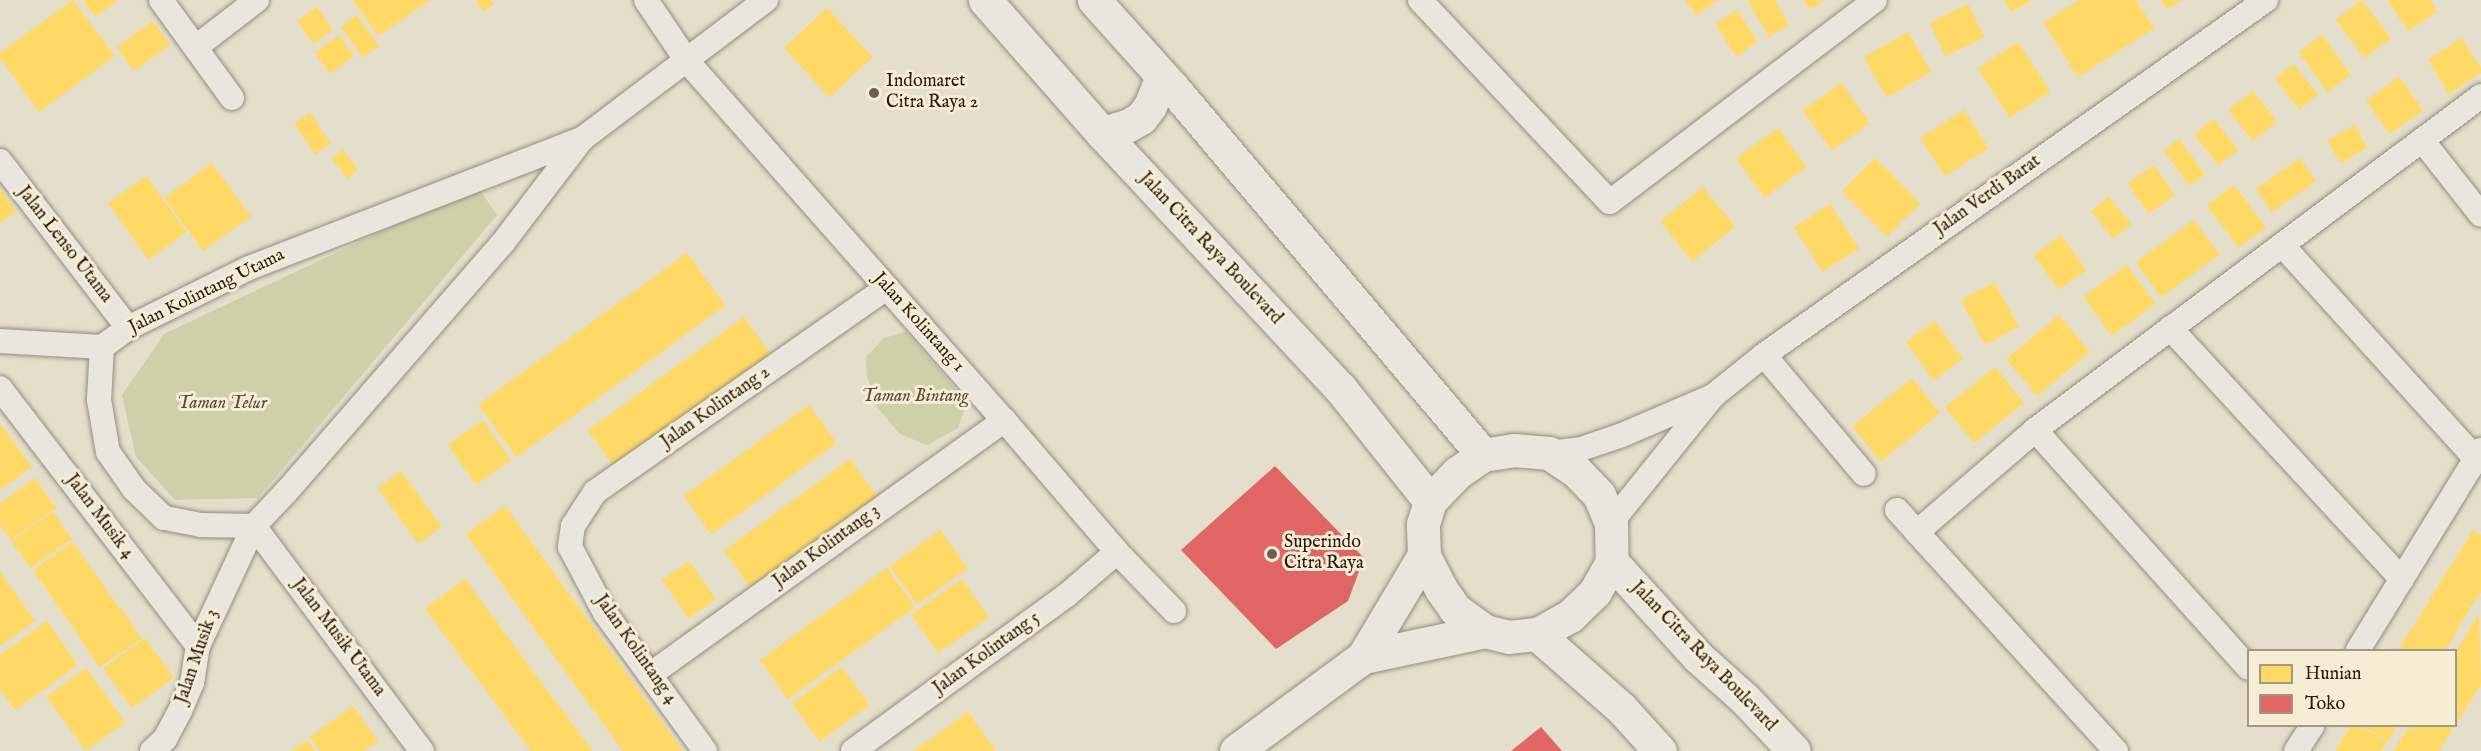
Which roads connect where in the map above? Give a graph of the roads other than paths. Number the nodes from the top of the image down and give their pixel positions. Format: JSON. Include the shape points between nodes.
{"nodes":[{"id":1,"x":161,"y":0,"type":"edge"},
{"id":2,"x":257,"y":0,"type":"edge"},
{"id":3,"x":646,"y":0,"type":"edge"},
{"id":4,"x":766,"y":0,"type":"edge"},
{"id":5,"x":985,"y":0,"type":"edge"},
{"id":6,"x":1094,"y":0,"type":"edge"},
{"id":7,"x":1420,"y":0,"type":"edge"},
{"id":8,"x":1875,"y":0,"type":"edge"},
{"id":9,"x":2266,"y":0,"type":"edge"},
{"id":10,"x":196,"y":46,"type":"junction"},
{"id":11,"x":687,"y":61,"type":"junction"},
{"id":12,"x":1161,"y":77,"type":"junction"},
{"id":13,"x":2481,"y":96,"type":"edge"},
{"id":14,"x":232,"y":98,"type":"dead end"},
{"id":15,"x":1102,"y":133,"type":"junction"},
{"id":16,"x":582,"y":139,"type":"junction"},
{"id":17,"x":2422,"y":140,"type":"junction"},
{"id":18,"x":0,"y":161,"type":"edge"},
{"id":19,"x":2481,"y":215,"type":"edge"},
{"id":20,"x":2282,"y":245,"type":"junction"},
{"id":21,"x":886,"y":288,"type":"junction"},
{"id":22,"x":128,"y":328,"type":"junction"},
{"id":23,"x":2170,"y":328,"type":"junction"},
{"id":24,"x":0,"y":341,"type":"edge"},
{"id":25,"x":102,"y":347,"type":"junction"},
{"id":26,"x":1764,"y":355,"type":"junction"},
{"id":27,"x":0,"y":388,"type":"edge"},
{"id":28,"x":1713,"y":396,"type":"junction"},
{"id":29,"x":1004,"y":420,"type":"junction"},
{"id":30,"x":2035,"y":430,"type":"junction"},
{"id":31,"x":1549,"y":453,"type":"junction"},
{"id":32,"x":2478,"y":454,"type":"edge"},
{"id":33,"x":1483,"y":455,"type":"junction"},
{"id":34,"x":1864,"y":474,"type":"dead end"},
{"id":35,"x":1430,"y":501,"type":"junction"},
{"id":36,"x":1897,"y":510,"type":"dead end"},
{"id":37,"x":1611,"y":523,"type":"junction"},
{"id":38,"x":254,"y":526,"type":"junction"},
{"id":39,"x":1917,"y":532,"type":"junction"},
{"id":40,"x":570,"y":547,"type":"joint"},
{"id":41,"x":1117,"y":552,"type":"junction"},
{"id":42,"x":1424,"y":555,"type":"junction"},
{"id":43,"x":1612,"y":562,"type":"junction"},
{"id":44,"x":2402,"y":579,"type":"junction"},
{"id":45,"x":1174,"y":611,"type":"dead end"},
{"id":46,"x":1485,"y":631,"type":"junction"},
{"id":47,"x":1537,"y":634,"type":"junction"},
{"id":48,"x":198,"y":646,"type":"junction"},
{"id":49,"x":2359,"y":649,"type":"edge"},
{"id":50,"x":1363,"y":657,"type":"junction"},
{"id":51,"x":2247,"y":666,"type":"edge"},
{"id":52,"x":651,"y":674,"type":"junction"},
{"id":53,"x":152,"y":751,"type":"edge"},
{"id":54,"x":422,"y":751,"type":"edge"},
{"id":55,"x":705,"y":751,"type":"edge"},
{"id":56,"x":853,"y":751,"type":"edge"},
{"id":57,"x":1236,"y":751,"type":"edge"},
{"id":58,"x":1660,"y":751,"type":"edge"},
{"id":59,"x":1794,"y":751,"type":"edge"},
{"id":60,"x":2116,"y":751,"type":"edge"}],
"edges":[{"from":1,"to":10,"type":"street"},
{"from":2,"to":10,"type":"street"},
{"from":3,"to":11,"type":"street","name":"Jalan Kolintang 1"},
{"from":4,"to":11,"type":"street","name":"Jalan Kolintang Utama"},
{"from":5,"to":15,"type":"main road","name":"Jalan Citra Raya Boulevard"},
{"from":6,"to":12,"type":"main road"},
{"from":7,"to":8,"type":"street","via":[[1610,202]]},
{"from":9,"to":26,"type":"street","name":"Jalan Verdi Barat"},
{"from":10,"to":14,"type":"street"},
{"from":11,"to":16,"type":"street","name":"Jalan Kolintang Utama"},
{"from":11,"to":21,"type":"street","name":"Jalan Kolintang 1"},
{"from":12,"to":15,"type":"main road","via":[[1141,118]]},
{"from":12,"to":33,"type":"main road"},
{"from":13,"to":17,"type":"street"},
{"from":15,"to":35,"type":"main road","name":"Jalan Citra Raya Boulevard","via":[[1340,388]]},
{"from":16,"to":22,"type":"street","name":"Jalan Kolintang Utama","via":[[249,268]]},
{"from":16,"to":38,"type":"street","name":"Jalan Kolintang Utama","via":[[501,244]]},
{"from":17,"to":19,"type":"street"},
{"from":17,"to":20,"type":"street"},
{"from":18,"to":22,"type":"street","name":"Jalan Lenso Utama"},
{"from":20,"to":23,"type":"street"},
{"from":20,"to":32,"type":"street"},
{"from":21,"to":29,"type":"street","name":"Jalan Kolintang 1"},
{"from":21,"to":40,"type":"street","name":"Jalan Kolintang 2","via":[[595,492],[573,526]]},
{"from":22,"to":25,"type":"street","name":"Jalan Kolintang Utama"},
{"from":23,"to":30,"type":"street"},
{"from":23,"to":44,"type":"street"},
{"from":24,"to":25,"type":"street"},
{"from":25,"to":38,"type":"street","via":[[99,400],[108,452],[134,489],[165,518],[201,525]]},
{"from":26,"to":28,"type":"street","name":"Jalan Verdi Barat"},
{"from":26,"to":34,"type":"street"},
{"from":27,"to":48,"type":"street","name":"Jalan Musik 4"},
{"from":28,"to":31,"type":"street","name":"Jalan Verdi Barat","via":[[1622,435],[1581,449]]},
{"from":28,"to":37,"type":"street","name":"Jalan Verdi Barat"},
{"from":29,"to":41,"type":"street","name":"Jalan Kolintang 1"},
{"from":29,"to":52,"type":"street","name":"Jalan Kolintang 3"},
{"from":30,"to":39,"type":"street"},
{"from":30,"to":51,"type":"street"},
{"from":31,"to":33,"type":"main road","via":[[1514,450]]},
{"from":31,"to":37,"type":"main road","via":[[1576,471],[1599,495]]},
{"from":32,"to":44,"type":"street"},
{"from":33,"to":35,"type":"main road","via":[[1457,473]]},
{"from":35,"to":42,"type":"main road","via":[[1423,524]]},
{"from":36,"to":39,"type":"street"},
{"from":37,"to":43,"type":"main road"},
{"from":38,"to":48,"type":"street","name":"Jalan Musik 3"},
{"from":38,"to":54,"type":"street","name":"Jalan Musik Utama"},
{"from":39,"to":60,"type":"street"},
{"from":40,"to":52,"type":"street","name":"Jalan Kolintang 4","via":[[605,613]]},
{"from":41,"to":45,"type":"street","name":"Jalan Kolintang 1"},
{"from":41,"to":56,"type":"street","name":"Jalan Kolintang 5","via":[[1067,596]]},
{"from":42,"to":46,"type":"main road","via":[[1455,609]]},
{"from":42,"to":50,"type":"main road"},
{"from":43,"to":47,"type":"main road","via":[[1595,592],[1570,616]]},
{"from":43,"to":59,"type":"main road","name":"Jalan Citra Raya Boulevard","via":[[1698,657]]},
{"from":44,"to":49,"type":"street"},
{"from":46,"to":47,"type":"main road","via":[[1509,637]]},
{"from":46,"to":50,"type":"main road"},
{"from":47,"to":58,"type":"main road","via":[[1620,708]]},
{"from":48,"to":53,"type":"street","name":"Jalan Musik 3","via":[[192,683],[180,711],[165,739]]},
{"from":50,"to":57,"type":"main road"},
{"from":52,"to":55,"type":"street","name":"Jalan Kolintang 4"}]}
